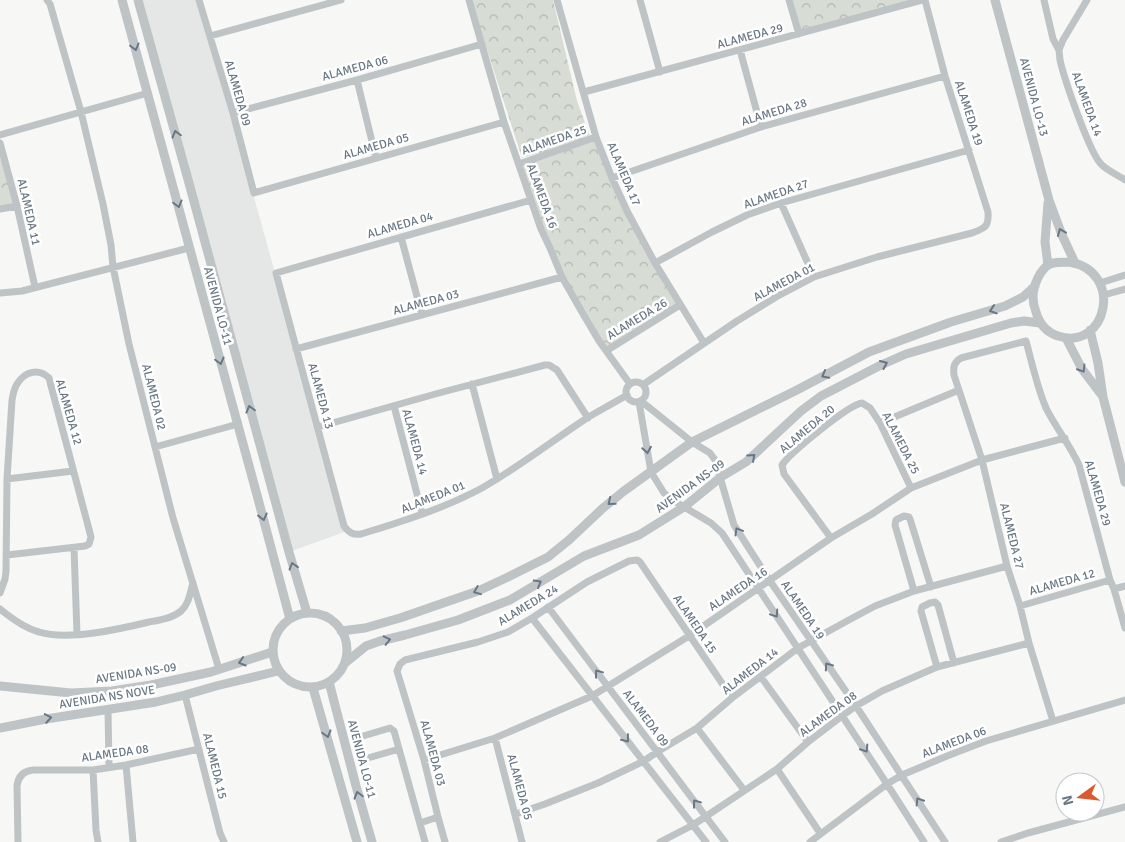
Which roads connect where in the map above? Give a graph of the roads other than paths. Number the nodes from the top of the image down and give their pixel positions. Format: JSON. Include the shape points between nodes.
{"nodes":[{"id":1,"x":122,"y":0,"type":"edge"},
{"id":2,"x":138,"y":0,"type":"edge"},
{"id":3,"x":199,"y":0,"type":"edge"},
{"id":4,"x":469,"y":0,"type":"edge"},
{"id":5,"x":557,"y":0,"type":"edge"},
{"id":6,"x":640,"y":0,"type":"edge"},
{"id":7,"x":789,"y":0,"type":"edge"},
{"id":8,"x":923,"y":0,"type":"edge"},
{"id":9,"x":995,"y":0,"type":"edge"},
{"id":10,"x":1044,"y":0,"type":"edge"},
{"id":11,"x":1087,"y":0,"type":"edge"},
{"id":12,"x":49,"y":1,"type":"edge"},
{"id":13,"x":336,"y":1,"type":"edge"},
{"id":14,"x":799,"y":34,"type":"junction"},
{"id":15,"x":210,"y":36,"type":"junction"},
{"id":16,"x":482,"y":44,"type":"junction"},
{"id":17,"x":740,"y":50,"type":"junction"},
{"id":18,"x":1059,"y":50,"type":"junction"},
{"id":19,"x":660,"y":72,"type":"junction"},
{"id":20,"x":945,"y":76,"type":"junction"},
{"id":21,"x":357,"y":80,"type":"junction"},
{"id":22,"x":584,"y":92,"type":"junction"},
{"id":23,"x":148,"y":94,"type":"junction"},
{"id":24,"x":81,"y":112,"type":"junction"},
{"id":25,"x":233,"y":112,"type":"junction"},
{"id":26,"x":504,"y":122,"type":"junction"},
{"id":27,"x":761,"y":127,"type":"junction"},
{"id":28,"x":0,"y":135,"type":"edge"},
{"id":29,"x":596,"y":137,"type":"junction"},
{"id":30,"x":0,"y":143,"type":"edge"},
{"id":31,"x":969,"y":150,"type":"junction"},
{"id":32,"x":376,"y":158,"type":"junction"},
{"id":33,"x":519,"y":164,"type":"junction"},
{"id":34,"x":612,"y":178,"type":"junction"},
{"id":35,"x":1125,"y":180,"type":"edge"},
{"id":36,"x":254,"y":193,"type":"joint"},
{"id":37,"x":531,"y":200,"type":"junction"},
{"id":38,"x":1049,"y":200,"type":"junction"},
{"id":39,"x":780,"y":203,"type":"junction"},
{"id":40,"x":17,"y":206,"type":"junction"},
{"id":41,"x":0,"y":208,"type":"edge"},
{"id":42,"x":981,"y":230,"type":"joint"},
{"id":43,"x":401,"y":237,"type":"junction"},
{"id":44,"x":190,"y":248,"type":"junction"},
{"id":45,"x":655,"y":263,"type":"junction"},
{"id":46,"x":1075,"y":263,"type":"junction"},
{"id":47,"x":1048,"y":265,"type":"junction"},
{"id":48,"x":113,"y":267,"type":"junction"},
{"id":49,"x":276,"y":273,"type":"joint"},
{"id":50,"x":1125,"y":275,"type":"edge"},
{"id":51,"x":562,"y":277,"type":"junction"},
{"id":52,"x":814,"y":277,"type":"junction"},
{"id":53,"x":1100,"y":283,"type":"junction"},
{"id":54,"x":1035,"y":286,"type":"junction"},
{"id":55,"x":35,"y":287,"type":"junction"},
{"id":56,"x":1125,"y":289,"type":"edge"},
{"id":57,"x":0,"y":293,"type":"edge"},
{"id":58,"x":1104,"y":295,"type":"junction"},
{"id":59,"x":680,"y":306,"type":"junction"},
{"id":60,"x":422,"y":315,"type":"junction"},
{"id":61,"x":1040,"y":323,"type":"junction"},
{"id":62,"x":1090,"y":330,"type":"junction"},
{"id":63,"x":1066,"y":338,"type":"junction"},
{"id":64,"x":704,"y":343,"type":"junction"},
{"id":65,"x":296,"y":349,"type":"junction"},
{"id":66,"x":606,"y":351,"type":"junction"},
{"id":67,"x":961,"y":358,"type":"joint"},
{"id":68,"x":472,"y":384,"type":"junction"},
{"id":69,"x":630,"y":384,"type":"junction"},
{"id":70,"x":644,"y":384,"type":"junction"},
{"id":71,"x":959,"y":390,"type":"junction"},
{"id":72,"x":627,"y":395,"type":"junction"},
{"id":73,"x":1103,"y":397,"type":"junction"},
{"id":74,"x":640,"y":401,"type":"junction"},
{"id":75,"x":394,"y":406,"type":"junction"},
{"id":76,"x":870,"y":408,"type":"joint"},
{"id":77,"x":588,"y":418,"type":"junction"},
{"id":78,"x":880,"y":423,"type":"junction"},
{"id":79,"x":238,"y":424,"type":"junction"},
{"id":80,"x":318,"y":427,"type":"junction"},
{"id":81,"x":1065,"y":438,"type":"junction"},
{"id":82,"x":692,"y":442,"type":"junction"},
{"id":83,"x":155,"y":447,"type":"junction"},
{"id":84,"x":982,"y":460,"type":"junction"},
{"id":85,"x":73,"y":471,"type":"junction"},
{"id":86,"x":651,"y":472,"type":"junction"},
{"id":87,"x":721,"y":477,"type":"junction"},
{"id":88,"x":7,"y":479,"type":"junction"},
{"id":89,"x":497,"y":479,"type":"junction"},
{"id":90,"x":1125,"y":482,"type":"edge"},
{"id":91,"x":911,"y":488,"type":"junction"},
{"id":92,"x":684,"y":507,"type":"junction"},
{"id":93,"x":422,"y":513,"type":"junction"},
{"id":94,"x":344,"y":526,"type":"joint"},
{"id":95,"x":831,"y":538,"type":"junction"},
{"id":96,"x":74,"y":548,"type":"junction"},
{"id":97,"x":7,"y":555,"type":"junction"},
{"id":98,"x":640,"y":562,"type":"joint"},
{"id":99,"x":1007,"y":566,"type":"junction"},
{"id":100,"x":1110,"y":580,"type":"junction"},
{"id":101,"x":770,"y":581,"type":"junction"},
{"id":102,"x":193,"y":583,"type":"junction"},
{"id":103,"x":1125,"y":586,"type":"edge"},
{"id":104,"x":932,"y":587,"type":"junction"},
{"id":105,"x":758,"y":589,"type":"junction"},
{"id":106,"x":1114,"y":589,"type":"junction"},
{"id":107,"x":914,"y":591,"type":"junction"},
{"id":108,"x":0,"y":593,"type":"edge"},
{"id":109,"x":1020,"y":606,"type":"junction"},
{"id":110,"x":548,"y":607,"type":"junction"},
{"id":111,"x":0,"y":609,"type":"edge"},
{"id":112,"x":307,"y":613,"type":"junction"},
{"id":113,"x":290,"y":618,"type":"junction"},
{"id":114,"x":532,"y":618,"type":"junction"},
{"id":115,"x":1125,"y":628,"type":"edge"},
{"id":116,"x":341,"y":631,"type":"junction"},
{"id":117,"x":77,"y":634,"type":"junction"},
{"id":118,"x":689,"y":636,"type":"junction"},
{"id":119,"x":810,"y":641,"type":"junction"},
{"id":120,"x":1028,"y":643,"type":"junction"},
{"id":121,"x":798,"y":648,"type":"junction"},
{"id":122,"x":272,"y":652,"type":"junction"},
{"id":123,"x":345,"y":663,"type":"junction"},
{"id":124,"x":954,"y":663,"type":"junction"},
{"id":125,"x":937,"y":667,"type":"junction"},
{"id":126,"x":219,"y":669,"type":"junction"},
{"id":127,"x":278,"y":671,"type":"junction"},
{"id":128,"x":398,"y":671,"type":"joint"},
{"id":129,"x":761,"y":677,"type":"junction"},
{"id":130,"x":329,"y":682,"type":"junction"},
{"id":131,"x":0,"y":686,"type":"edge"},
{"id":132,"x":608,"y":686,"type":"junction"},
{"id":133,"x":313,"y":688,"type":"junction"},
{"id":134,"x":185,"y":696,"type":"junction"},
{"id":135,"x":592,"y":696,"type":"junction"},
{"id":136,"x":732,"y":698,"type":"junction"},
{"id":137,"x":1125,"y":700,"type":"edge"},
{"id":138,"x":856,"y":706,"type":"junction"},
{"id":139,"x":108,"y":710,"type":"junction"},
{"id":140,"x":842,"y":716,"type":"junction"},
{"id":141,"x":1053,"y":721,"type":"junction"},
{"id":142,"x":0,"y":728,"type":"edge"},
{"id":143,"x":697,"y":728,"type":"junction"},
{"id":144,"x":363,"y":736,"type":"dead end"},
{"id":145,"x":495,"y":738,"type":"junction"},
{"id":146,"x":808,"y":742,"type":"junction"},
{"id":147,"x":199,"y":749,"type":"junction"},
{"id":148,"x":399,"y":749,"type":"junction"},
{"id":149,"x":657,"y":752,"type":"junction"},
{"id":150,"x":368,"y":758,"type":"dead end"},
{"id":151,"x":424,"y":760,"type":"junction"},
{"id":152,"x":644,"y":761,"type":"junction"},
{"id":153,"x":126,"y":765,"type":"junction"},
{"id":154,"x":109,"y":768,"type":"junction"},
{"id":155,"x":777,"y":768,"type":"junction"},
{"id":156,"x":93,"y":770,"type":"junction"},
{"id":157,"x":902,"y":775,"type":"junction"},
{"id":158,"x":887,"y":784,"type":"junction"},
{"id":159,"x":744,"y":790,"type":"junction"},
{"id":160,"x":1125,"y":807,"type":"edge"},
{"id":161,"x":516,"y":814,"type":"junction"},
{"id":162,"x":706,"y":816,"type":"junction"},
{"id":163,"x":438,"y":817,"type":"junction"},
{"id":164,"x":420,"y":823,"type":"junction"},
{"id":165,"x":693,"y":826,"type":"junction"},
{"id":166,"x":820,"y":834,"type":"junction"},
{"id":167,"x":18,"y":842,"type":"edge"},
{"id":168,"x":98,"y":842,"type":"edge"},
{"id":169,"x":133,"y":842,"type":"edge"},
{"id":170,"x":224,"y":842,"type":"edge"},
{"id":171,"x":357,"y":842,"type":"edge"},
{"id":172,"x":372,"y":842,"type":"edge"},
{"id":173,"x":425,"y":842,"type":"edge"},
{"id":174,"x":445,"y":842,"type":"edge"},
{"id":175,"x":522,"y":842,"type":"edge"},
{"id":176,"x":660,"y":842,"type":"edge"},
{"id":177,"x":706,"y":842,"type":"edge"},
{"id":178,"x":725,"y":842,"type":"edge"},
{"id":179,"x":810,"y":842,"type":"edge"},
{"id":180,"x":924,"y":842,"type":"edge"},
{"id":181,"x":945,"y":842,"type":"edge"},
{"id":182,"x":1001,"y":842,"type":"edge"}],
"edges":[{"from":1,"to":23,"type":"street","name":"AVENIDA LO-11","one_way":true},
{"from":112,"to":2,"type":"street","name":"AVENIDA LO-11","one_way":true},
{"from":3,"to":15,"type":"street","name":"ALAMEDA 09"},
{"from":4,"to":16,"type":"street","name":"ALAMEDA 16"},
{"from":5,"to":22,"type":"street","name":"ALAMEDA 17"},
{"from":6,"to":19,"type":"street"},
{"from":7,"to":14,"type":"street"},
{"from":8,"to":14,"type":"street","name":"ALAMEDA 29"},
{"from":8,"to":20,"type":"street","name":"ALAMEDA 19"},
{"from":9,"to":38,"type":"street","name":"AVENIDA LO-13"},
{"from":10,"to":18,"type":"street","name":"ALAMEDA 14","via":[[1053,39]]},
{"from":11,"to":18,"type":"street"},
{"from":12,"to":24,"type":"street","name":"ALAMEDA 02"},
{"from":13,"to":15,"type":"street"},
{"from":14,"to":17,"type":"street","name":"ALAMEDA 29"},
{"from":15,"to":25,"type":"street","name":"ALAMEDA 09"},
{"from":16,"to":21,"type":"street","name":"ALAMEDA 06"},
{"from":16,"to":26,"type":"street","name":"ALAMEDA 16"},
{"from":17,"to":19,"type":"street","name":"ALAMEDA 29"},
{"from":17,"to":27,"type":"street"},
{"from":18,"to":35,"type":"street","name":"ALAMEDA 14","via":[[1062,68],[1094,154],[1100,164]]},
{"from":19,"to":22,"type":"street","name":"ALAMEDA 29"},
{"from":20,"to":27,"type":"street","name":"ALAMEDA 28"},
{"from":20,"to":31,"type":"street","name":"ALAMEDA 19"},
{"from":21,"to":25,"type":"street","name":"ALAMEDA 06"},
{"from":21,"to":32,"type":"street"},
{"from":22,"to":29,"type":"street","name":"ALAMEDA 17"},
{"from":23,"to":24,"type":"street"},
{"from":23,"to":44,"type":"street","name":"AVENIDA LO-11","one_way":true},
{"from":24,"to":28,"type":"street"},
{"from":24,"to":48,"type":"street","name":"ALAMEDA 02","via":[[103,204]]},
{"from":25,"to":36,"type":"street","name":"ALAMEDA 09"},
{"from":26,"to":32,"type":"street","name":"ALAMEDA 05"},
{"from":26,"to":33,"type":"street","name":"ALAMEDA 16"},
{"from":27,"to":34,"type":"street","name":"ALAMEDA 28"},
{"from":29,"to":33,"type":"street","name":"ALAMEDA 25"},
{"from":29,"to":34,"type":"street","name":"ALAMEDA 17"},
{"from":30,"to":40,"type":"street","name":"ALAMEDA 11"},
{"from":31,"to":39,"type":"street","name":"ALAMEDA 27"},
{"from":31,"to":42,"type":"street","name":"ALAMEDA 19","via":[[988,212],[988,222]]},
{"from":32,"to":36,"type":"street","name":"ALAMEDA 05"},
{"from":33,"to":37,"type":"street","name":"ALAMEDA 16"},
{"from":34,"to":45,"type":"street","name":"ALAMEDA 17"},
{"from":37,"to":43,"type":"street","name":"ALAMEDA 04"},
{"from":37,"to":51,"type":"street","name":"ALAMEDA 16"},
{"from":46,"to":38,"type":"street","name":"AVENIDA LO-13","one_way":true},
{"from":38,"to":47,"type":"street","name":"AVENIDA LO-13","via":[[1045,242]]},
{"from":39,"to":45,"type":"street","name":"ALAMEDA 27","via":[[747,215]]},
{"from":39,"to":52,"type":"street"},
{"from":40,"to":41,"type":"street"},
{"from":40,"to":55,"type":"street","name":"ALAMEDA 11"},
{"from":42,"to":52,"type":"street","name":"ALAMEDA 01"},
{"from":43,"to":49,"type":"street","name":"ALAMEDA 04"},
{"from":43,"to":60,"type":"street"},
{"from":44,"to":48,"type":"street"},
{"from":44,"to":79,"type":"street","name":"AVENIDA LO-11","one_way":true},
{"from":45,"to":59,"type":"street","name":"ALAMEDA 17"},
{"from":46,"to":47,"type":"street"},
{"from":46,"to":53,"type":"street","name":"AVENIDA LO-13","via":[[1087,269]]},
{"from":47,"to":54,"type":"street"},
{"from":48,"to":55,"type":"street"},
{"from":48,"to":83,"type":"street","name":"ALAMEDA 02"},
{"from":49,"to":65,"type":"street","name":"ALAMEDA 13"},
{"from":50,"to":53,"type":"street"},
{"from":51,"to":60,"type":"street","name":"ALAMEDA 03"},
{"from":51,"to":66,"type":"street","name":"ALAMEDA 16"},
{"from":52,"to":64,"type":"street","name":"ALAMEDA 01"},
{"from":53,"to":58,"type":"street","name":"AVENIDA LO-13"},
{"from":54,"to":61,"type":"street","via":[[1033,296]]},
{"from":54,"to":82,"type":"street","one_way":true,"via":[[1005,306],[869,352]]},
{"from":55,"to":57,"type":"street"},
{"from":56,"to":58,"type":"street"},
{"from":58,"to":62,"type":"street","name":"AVENIDA LO-13","via":[[1102,314]]},
{"from":59,"to":64,"type":"street","name":"ALAMEDA 17"},
{"from":59,"to":66,"type":"street","name":"ALAMEDA 26"},
{"from":60,"to":65,"type":"street","name":"ALAMEDA 03"},
{"from":61,"to":63,"type":"street","via":[[1046,330]]},
{"from":87,"to":61,"type":"street","name":"AVENIDA NS-09","one_way":true,"via":[[746,462],[821,396],[880,365],[906,354],[1011,323]]},
{"from":62,"to":63,"type":"street","via":[[1074,338]]},
{"from":62,"to":73,"type":"street"},
{"from":63,"to":73,"type":"street","one_way":true,"via":[[1082,369]]},
{"from":64,"to":70,"type":"street","name":"ALAMEDA 01"},
{"from":65,"to":80,"type":"street","name":"ALAMEDA 13"},
{"from":66,"to":69,"type":"street","name":"ALAMEDA 16"},
{"from":67,"to":71,"type":"street","name":"ALAMEDA 27","via":[[953,370]]},
{"from":67,"to":81,"type":"street","name":"ALAMEDA 29","via":[[1026,341],[1046,407]]},
{"from":68,"to":75,"type":"street"},
{"from":68,"to":77,"type":"street","via":[[549,365],[557,370]]},
{"from":68,"to":89,"type":"street"},
{"from":69,"to":70,"type":"street"},
{"from":69,"to":72,"type":"street"},
{"from":70,"to":74,"type":"street","via":[[646,393]]},
{"from":71,"to":78,"type":"street"},
{"from":71,"to":84,"type":"street","name":"ALAMEDA 27"},
{"from":72,"to":74,"type":"street","via":[[632,401]]},
{"from":72,"to":77,"type":"street","name":"ALAMEDA 01"},
{"from":73,"to":90,"type":"street"},
{"from":74,"to":82,"type":"street","name":"ALAMEDA 19"},
{"from":74,"to":86,"type":"street","name":"ALAMEDA 19","one_way":true},
{"from":75,"to":80,"type":"street"},
{"from":75,"to":93,"type":"street","name":"ALAMEDA 14"},
{"from":76,"to":78,"type":"street","name":"ALAMEDA 25"},
{"from":76,"to":95,"type":"street","name":"ALAMEDA 20","via":[[862,403],[852,406],[782,465],[784,474]]},
{"from":77,"to":89,"type":"street","name":"ALAMEDA 01"},
{"from":78,"to":91,"type":"street","name":"ALAMEDA 25"},
{"from":79,"to":83,"type":"street"},
{"from":79,"to":113,"type":"street","name":"AVENIDA LO-11","one_way":true},
{"from":80,"to":94,"type":"street","name":"ALAMEDA 13"},
{"from":81,"to":84,"type":"street","name":"ALAMEDA 16"},
{"from":81,"to":100,"type":"street","name":"ALAMEDA 29","via":[[1079,465]]},
{"from":82,"to":86,"type":"street"},
{"from":82,"to":87,"type":"street","name":"ALAMEDA 19","via":[[710,453]]},
{"from":83,"to":102,"type":"street","name":"ALAMEDA 02"},
{"from":84,"to":91,"type":"street","name":"ALAMEDA 16"},
{"from":84,"to":99,"type":"street","name":"ALAMEDA 27"},
{"from":85,"to":88,"type":"street"},
{"from":85,"to":88,"type":"street","name":"ALAMEDA 12","via":[[49,378],[39,372],[30,373],[19,381],[14,390]]},
{"from":85,"to":96,"type":"street","name":"ALAMEDA 12","via":[[91,537],[89,544]]},
{"from":86,"to":92,"type":"street","name":"ALAMEDA 19","via":[[664,493]]},
{"from":86,"to":116,"type":"street","one_way":true,"via":[[603,508],[548,557],[508,578],[400,618]]},
{"from":87,"to":92,"type":"street","name":"AVENIDA NS-09"},
{"from":101,"to":87,"type":"street","name":"ALAMEDA 19","one_way":true,"via":[[734,525]]},
{"from":88,"to":97,"type":"street","name":"ALAMEDA 12"},
{"from":89,"to":93,"type":"street","name":"ALAMEDA 01"},
{"from":91,"to":95,"type":"street","name":"ALAMEDA 16"},
{"from":92,"to":105,"type":"street","name":"ALAMEDA 19","via":[[722,532]]},
{"from":123,"to":92,"type":"street","name":"AVENIDA NS-09","one_way":true,"via":[[366,646],[458,620],[510,600],[584,556],[639,535]]},
{"from":93,"to":94,"type":"street","name":"ALAMEDA 01","via":[[361,534],[351,534]]},
{"from":95,"to":101,"type":"street","name":"ALAMEDA 16"},
{"from":96,"to":97,"type":"street"},
{"from":96,"to":117,"type":"street"},
{"from":97,"to":108,"type":"street","name":"ALAMEDA 12"},
{"from":98,"to":110,"type":"street","name":"ALAMEDA 24","via":[[633,560],[587,582]]},
{"from":98,"to":118,"type":"street","name":"ALAMEDA 15"},
{"from":99,"to":104,"type":"street","name":"ALAMEDA 14"},
{"from":99,"to":109,"type":"street","name":"ALAMEDA 27"},
{"from":100,"to":106,"type":"street","name":"ALAMEDA 29"},
{"from":100,"to":109,"type":"street","name":"ALAMEDA 12"},
{"from":101,"to":105,"type":"street","name":"ALAMEDA 16"},
{"from":101,"to":119,"type":"street","name":"ALAMEDA 19"},
{"from":102,"to":117,"type":"street","via":[[189,600],[181,611],[171,617],[126,628]]},
{"from":102,"to":126,"type":"street","name":"ALAMEDA 02"},
{"from":103,"to":106,"type":"street"},
{"from":104,"to":107,"type":"street","name":"ALAMEDA 14"},
{"from":104,"to":107,"type":"street","via":[[910,519],[904,516],[896,520],[895,525]]},
{"from":105,"to":118,"type":"street","name":"ALAMEDA 16"},
{"from":105,"to":121,"type":"street","name":"ALAMEDA 19","one_way":true},
{"from":106,"to":115,"type":"street","name":"ALAMEDA 29"},
{"from":107,"to":119,"type":"street","name":"ALAMEDA 14","via":[[875,606]]},
{"from":109,"to":120,"type":"street","name":"ALAMEDA 27"},
{"from":110,"to":114,"type":"street","name":"ALAMEDA 24"},
{"from":132,"to":110,"type":"street","name":"ALAMEDA 09","one_way":true},
{"from":111,"to":117,"type":"street","via":[[18,623],[40,632]]},
{"from":112,"to":113,"type":"street"},
{"from":112,"to":116,"type":"street","via":[[326,617]]},
{"from":113,"to":122,"type":"street","via":[[280,627]]},
{"from":114,"to":128,"type":"street","name":"ALAMEDA 24","via":[[496,637],[404,660]]},
{"from":114,"to":135,"type":"street"},
{"from":116,"to":123,"type":"street","via":[[347,650]]},
{"from":118,"to":132,"type":"street","name":"ALAMEDA 16"},
{"from":118,"to":136,"type":"street","name":"ALAMEDA 15"},
{"from":119,"to":121,"type":"street","name":"ALAMEDA 14"},
{"from":138,"to":119,"type":"street","name":"ALAMEDA 19","one_way":true},
{"from":120,"to":124,"type":"street","name":"ALAMEDA 08"},
{"from":120,"to":141,"type":"street","name":"ALAMEDA 27"},
{"from":121,"to":129,"type":"street","name":"ALAMEDA 14"},
{"from":121,"to":140,"type":"street","name":"ALAMEDA 19"},
{"from":122,"to":126,"type":"street","name":"AVENIDA NS-09","one_way":true},
{"from":122,"to":127,"type":"street"},
{"from":123,"to":130,"type":"street"},
{"from":124,"to":125,"type":"street","name":"ALAMEDA 08"},
{"from":124,"to":125,"type":"street","via":[[938,605],[930,603],[922,606],[921,611]]},
{"from":125,"to":138,"type":"street","name":"ALAMEDA 08"},
{"from":126,"to":131,"type":"street","name":"AVENIDA NS-09","via":[[180,679],[83,693]]},
{"from":127,"to":133,"type":"street","via":[[292,683]]},
{"from":127,"to":134,"type":"street","name":"AVENIDA NS NOVE"},
{"from":128,"to":151,"type":"street","name":"ALAMEDA 03"},
{"from":129,"to":136,"type":"street","name":"ALAMEDA 14"},
{"from":129,"to":146,"type":"street"},
{"from":130,"to":133,"type":"street"},
{"from":172,"to":130,"type":"street","name":"AVENIDA LO-11","one_way":true},
{"from":132,"to":135,"type":"street","name":"ALAMEDA 16"},
{"from":132,"to":149,"type":"street","name":"ALAMEDA 09"},
{"from":133,"to":171,"type":"street","one_way":true},
{"from":134,"to":139,"type":"street","name":"AVENIDA NS NOVE"},
{"from":134,"to":147,"type":"street","name":"ALAMEDA 15"},
{"from":135,"to":145,"type":"street","name":"ALAMEDA 16"},
{"from":135,"to":152,"type":"street","one_way":true},
{"from":136,"to":143,"type":"street","name":"ALAMEDA 14"},
{"from":137,"to":141,"type":"street","name":"ALAMEDA 06"},
{"from":138,"to":140,"type":"street","name":"ALAMEDA 08"},
{"from":138,"to":157,"type":"street","name":"ALAMEDA 19"},
{"from":142,"to":139,"type":"street","name":"AVENIDA NS NOVE","one_way":true},
{"from":139,"to":154,"type":"street"},
{"from":140,"to":146,"type":"street","name":"ALAMEDA 08"},
{"from":140,"to":158,"type":"street","name":"ALAMEDA 19","one_way":true},
{"from":141,"to":157,"type":"street","name":"ALAMEDA 06","via":[[986,741]]},
{"from":143,"to":149,"type":"street","name":"ALAMEDA 14"},
{"from":143,"to":159,"type":"street"},
{"from":144,"to":148,"type":"street","via":[[390,728]]},
{"from":145,"to":151,"type":"street","name":"ALAMEDA 16"},
{"from":145,"to":161,"type":"street","name":"ALAMEDA 05"},
{"from":146,"to":155,"type":"street","name":"ALAMEDA 08"},
{"from":147,"to":153,"type":"street","name":"ALAMEDA 08"},
{"from":147,"to":170,"type":"street","name":"ALAMEDA 15"},
{"from":148,"to":150,"type":"street"},
{"from":148,"to":164,"type":"street"},
{"from":149,"to":152,"type":"street","name":"ALAMEDA 14"},
{"from":162,"to":149,"type":"street","name":"ALAMEDA 09","one_way":true},
{"from":151,"to":163,"type":"street","name":"ALAMEDA 03"},
{"from":152,"to":161,"type":"street","name":"ALAMEDA 14","via":[[598,783]]},
{"from":152,"to":165,"type":"street"},
{"from":153,"to":154,"type":"street","name":"ALAMEDA 08"},
{"from":153,"to":169,"type":"street"},
{"from":154,"to":156,"type":"street","name":"ALAMEDA 08"},
{"from":155,"to":159,"type":"street","name":"ALAMEDA 08"},
{"from":155,"to":166,"type":"street"},
{"from":156,"to":167,"type":"street","name":"ALAMEDA 08","via":[[33,770],[23,773],[17,786]]},
{"from":156,"to":168,"type":"street"},
{"from":157,"to":158,"type":"street","name":"ALAMEDA 06"},
{"from":181,"to":157,"type":"street","name":"ALAMEDA 19","one_way":true},
{"from":158,"to":166,"type":"street","name":"ALAMEDA 06"},
{"from":158,"to":180,"type":"street","name":"ALAMEDA 19"},
{"from":159,"to":162,"type":"street","name":"ALAMEDA 08"},
{"from":160,"to":182,"type":"street"},
{"from":161,"to":175,"type":"street","name":"ALAMEDA 05"},
{"from":162,"to":165,"type":"street","name":"ALAMEDA 08"},
{"from":162,"to":178,"type":"street","name":"ALAMEDA 09"},
{"from":163,"to":164,"type":"street"},
{"from":163,"to":174,"type":"street","name":"ALAMEDA 03"},
{"from":164,"to":173,"type":"street"},
{"from":165,"to":176,"type":"street","name":"ALAMEDA 08"},
{"from":165,"to":177,"type":"street"},
{"from":166,"to":179,"type":"street","name":"ALAMEDA 06"}]}
